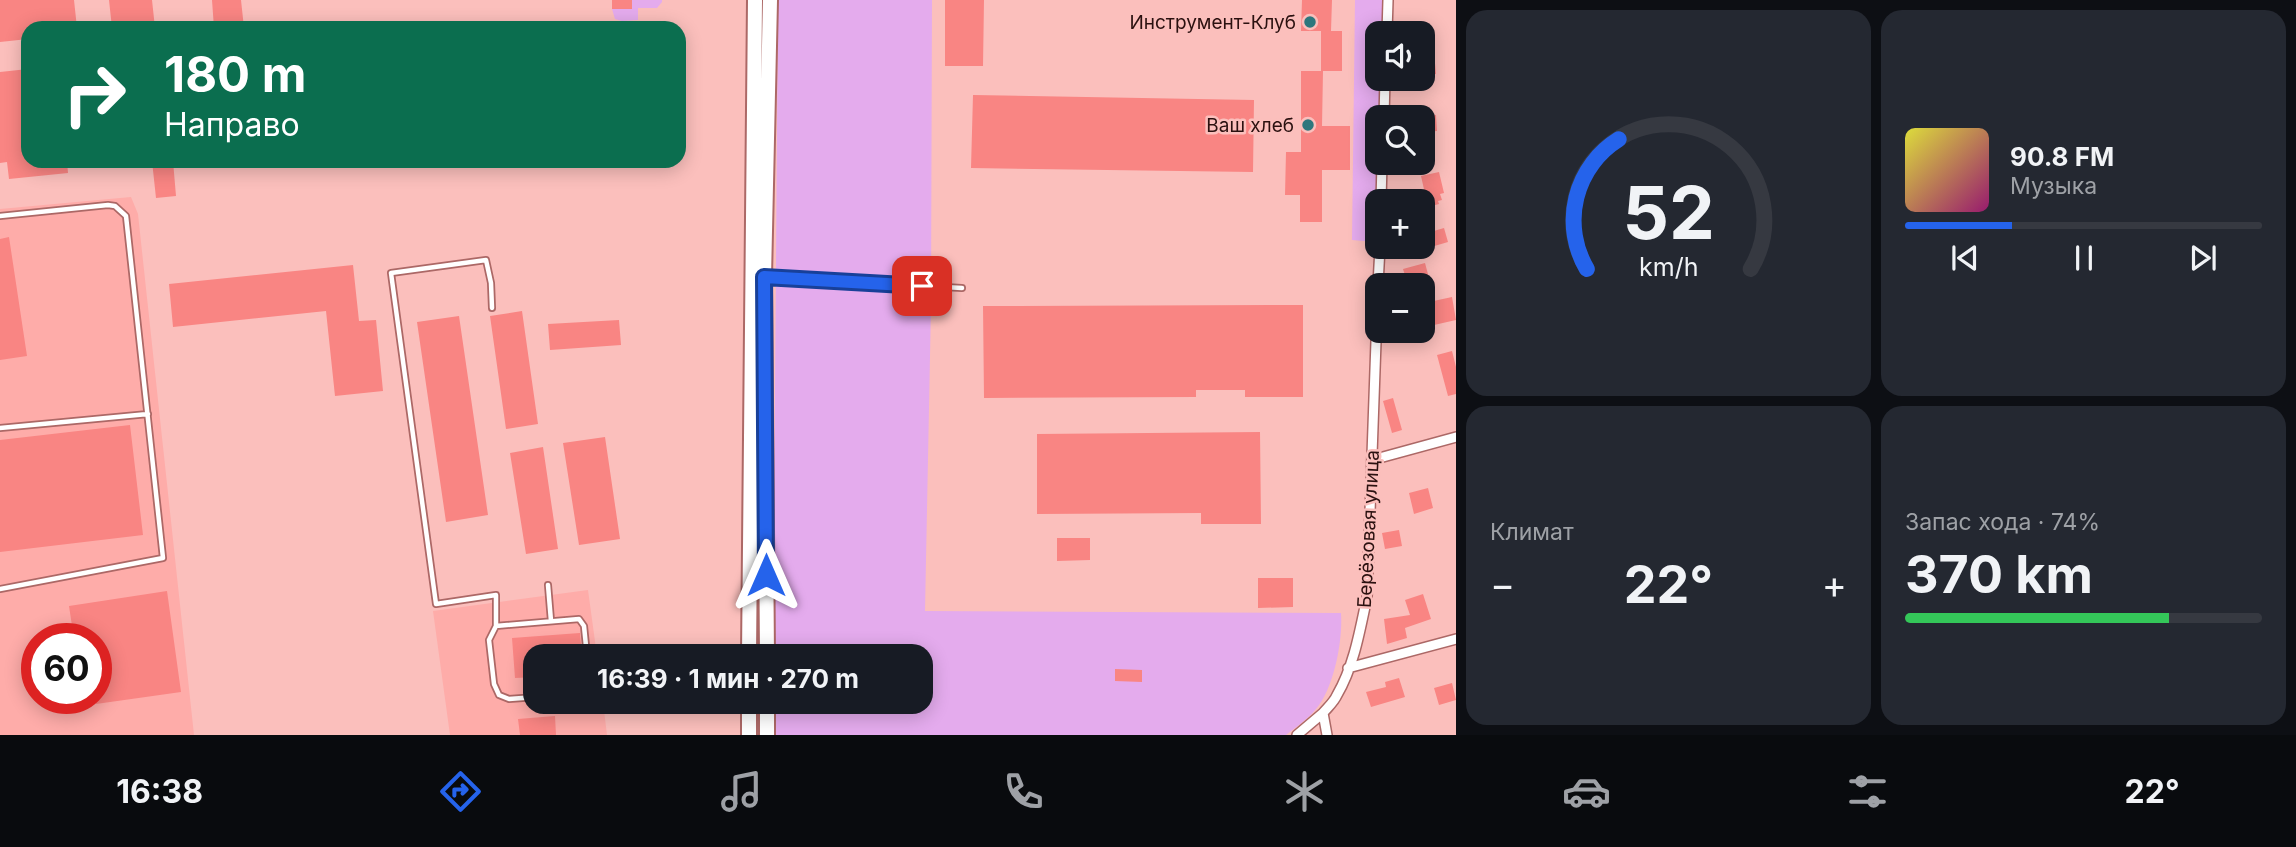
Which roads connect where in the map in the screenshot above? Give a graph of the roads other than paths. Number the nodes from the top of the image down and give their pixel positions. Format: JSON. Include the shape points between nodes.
{"nodes":[{"id":1,"x":755,"y":0,"type":"edge"},
{"id":2,"x":771,"y":0,"type":"edge"},
{"id":3,"x":1388,"y":0,"type":"edge"},
{"id":4,"x":1387,"y":21,"type":"edge"},
{"id":5,"x":0,"y":216,"type":"edge"},
{"id":6,"x":764,"y":277,"type":"junction"},
{"id":7,"x":962,"y":288,"type":"dead end"},
{"id":8,"x":492,"y":309,"type":"dead end"},
{"id":9,"x":1376,"y":343,"type":"edge"},
{"id":10,"x":148,"y":414,"type":"junction"},
{"id":11,"x":0,"y":428,"type":"edge"},
{"id":12,"x":1456,"y":437,"type":"edge"},
{"id":13,"x":1372,"y":460,"type":"junction"},
{"id":14,"x":548,"y":585,"type":"dead end"},
{"id":15,"x":0,"y":589,"type":"edge"},
{"id":16,"x":551,"y":621,"type":"junction"},
{"id":17,"x":496,"y":626,"type":"junction"},
{"id":18,"x":1456,"y":639,"type":"edge"},
{"id":19,"x":586,"y":644,"type":"edge"},
{"id":20,"x":749,"y":644,"type":"edge"},
{"id":21,"x":766,"y":644,"type":"edge"},
{"id":22,"x":1348,"y":668,"type":"junction"},
{"id":23,"x":523,"y":698,"type":"edge"},
{"id":24,"x":1323,"y":713,"type":"junction"},
{"id":25,"x":749,"y":714,"type":"edge"},
{"id":26,"x":767,"y":714,"type":"edge"},
{"id":27,"x":749,"y":735,"type":"edge"},
{"id":28,"x":767,"y":735,"type":"edge"},
{"id":29,"x":1297,"y":735,"type":"edge"},
{"id":30,"x":1326,"y":735,"type":"edge"}],
"edges":[{"from":1,"to":20,"type":"main road"},
{"from":2,"to":6,"type":"main road"},
{"from":3,"to":4,"type":"street"},
{"from":5,"to":10,"type":"lane","via":[[108,205],[122,210],[128,224]]},
{"from":6,"to":7,"type":"lane"},
{"from":6,"to":21,"type":"main road"},
{"from":8,"to":17,"type":"lane","via":[[486,260],[391,273],[436,604],[496,595]]},
{"from":9,"to":13,"type":"street","name":"Берёзовая улица"},
{"from":10,"to":11,"type":"lane"},
{"from":10,"to":15,"type":"lane","via":[[163,558]]},
{"from":12,"to":13,"type":"street"},
{"from":13,"to":22,"type":"street","name":"Берёзовая улица","via":[[1367,597]]},
{"from":14,"to":16,"type":"lane"},
{"from":16,"to":17,"type":"lane"},
{"from":16,"to":19,"type":"lane","via":[[579,619]]},
{"from":17,"to":23,"type":"lane","via":[[489,640],[494,684],[499,695]]},
{"from":18,"to":22,"type":"street"},
{"from":22,"to":24,"type":"street","name":"Берёзовая улица","via":[[1337,696]]},
{"from":24,"to":29,"type":"street","name":"Берёзовая улица"},
{"from":24,"to":30,"type":"street"},
{"from":25,"to":27,"type":"main road"},
{"from":26,"to":28,"type":"main road"}]}
